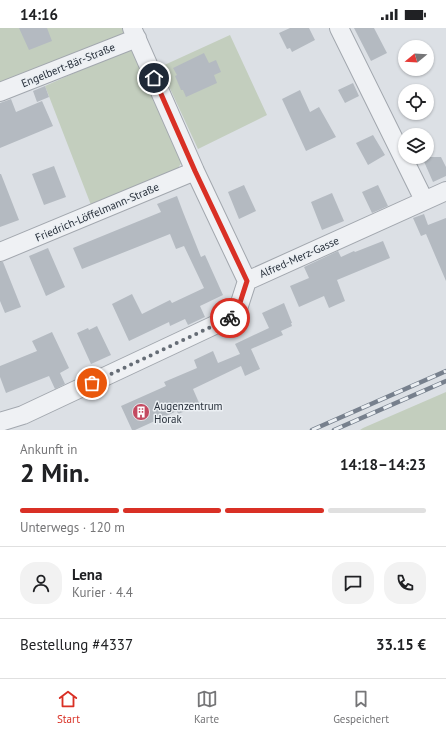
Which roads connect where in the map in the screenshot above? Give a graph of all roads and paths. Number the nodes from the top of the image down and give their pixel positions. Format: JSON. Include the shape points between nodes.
{"nodes":[{"id":1,"x":339,"y":28,"type":"edge"},
{"id":2,"x":134,"y":33,"type":"edge"},
{"id":3,"x":0,"y":92,"type":"edge"},
{"id":4,"x":195,"y":171,"type":"junction"},
{"id":5,"x":446,"y":191,"type":"edge"},
{"id":6,"x":424,"y":200,"type":"junction"},
{"id":7,"x":0,"y":252,"type":"edge"},
{"id":8,"x":247,"y":281,"type":"junction"},
{"id":9,"x":0,"y":422,"type":"edge"}],
"edges":[{"from":1,"to":6,"type":"street"},
{"from":2,"to":3,"type":"street","name":"Engelbert-Bär-Straße"},
{"from":2,"to":4,"type":"street"},
{"from":4,"to":7,"type":"street","name":"Friedrich-Löffelmann-Straße"},
{"from":4,"to":8,"type":"street"},
{"from":5,"to":6,"type":"street","name":"Alfred-Merz-Gasse"},
{"from":6,"to":8,"type":"street","name":"Alfred-Merz-Gasse"},
{"from":8,"to":9,"type":"street","name":"Alfred-Merz-Gasse","via":[[236,315],[23,415]]}]}
